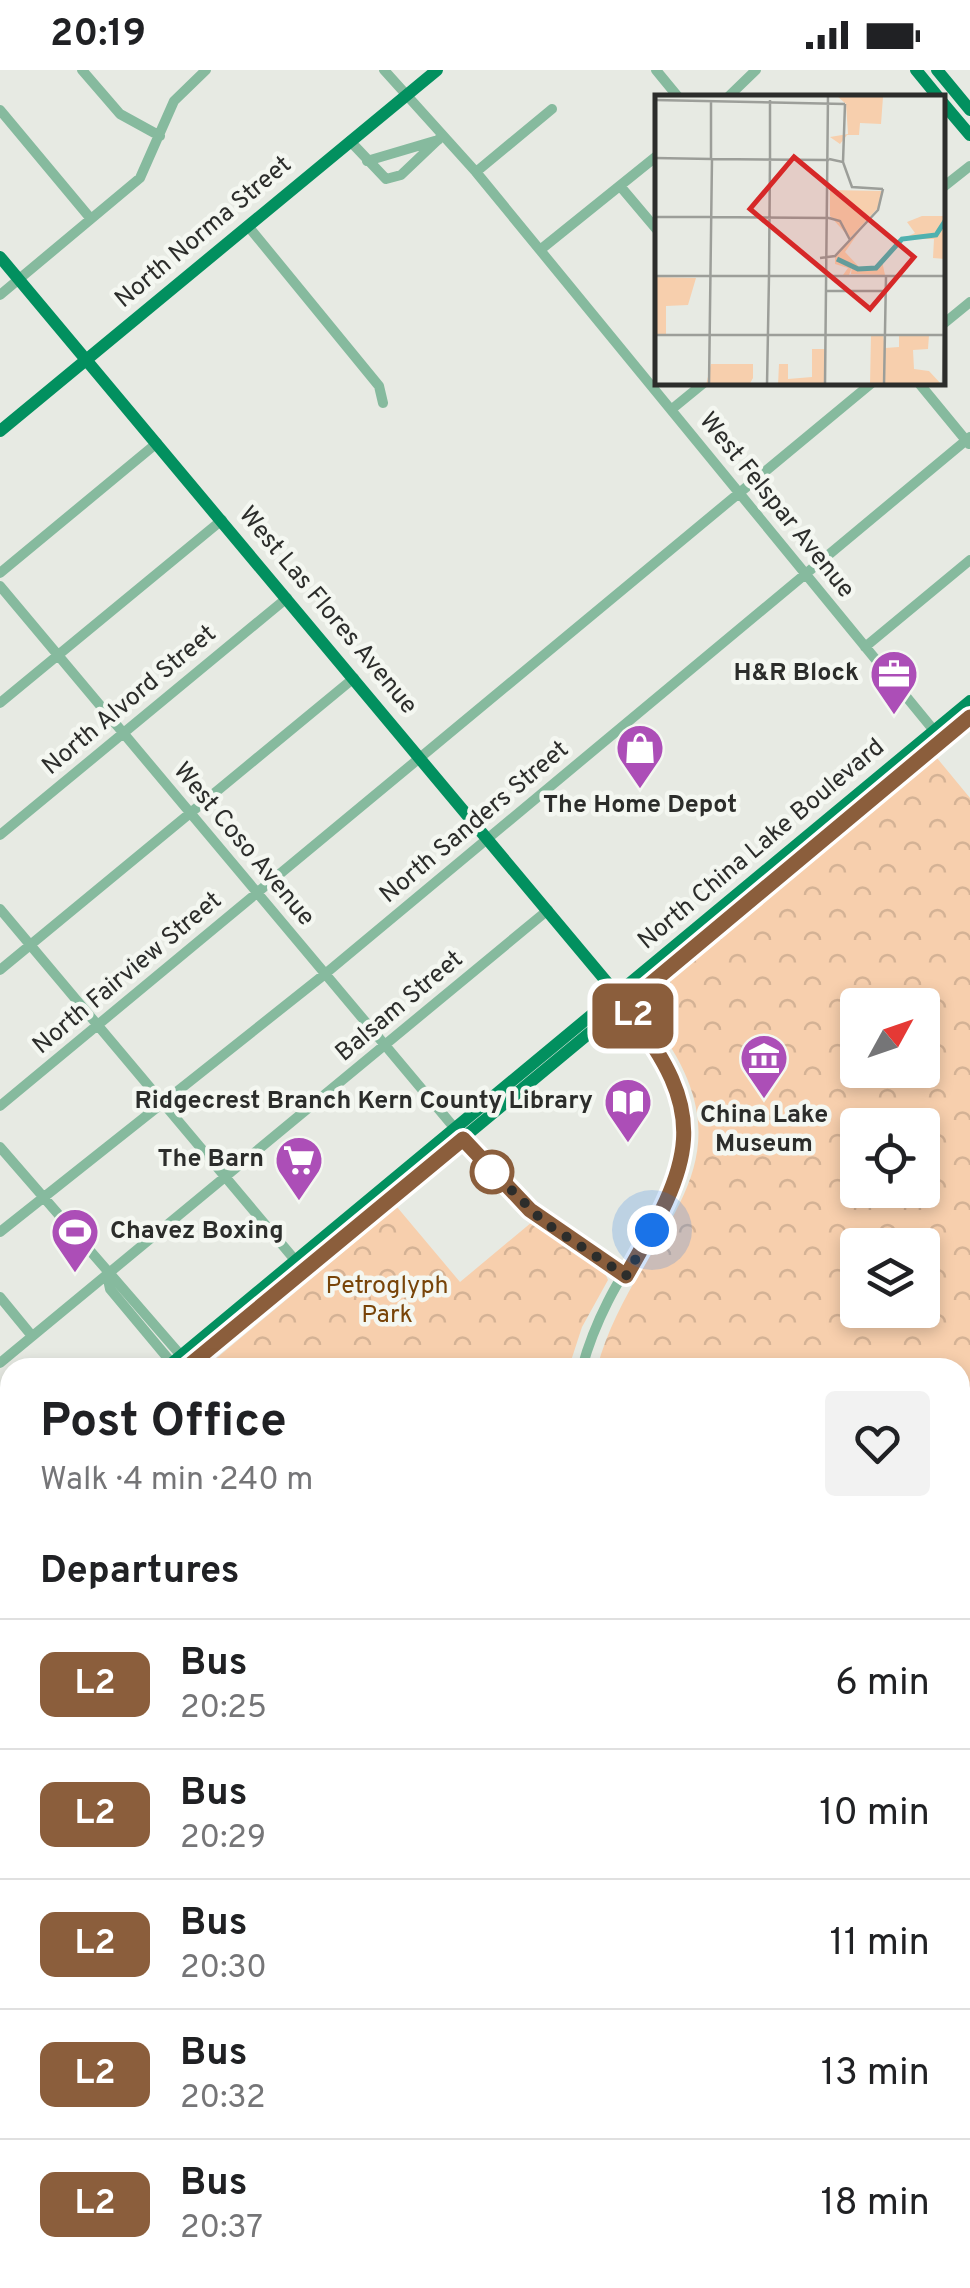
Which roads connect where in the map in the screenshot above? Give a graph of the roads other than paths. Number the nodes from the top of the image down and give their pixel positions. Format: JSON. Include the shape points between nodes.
{"nodes":[{"id":1,"x":82,"y":70,"type":"edge"},
{"id":2,"x":384,"y":70,"type":"edge"},
{"id":3,"x":437,"y":70,"type":"edge"},
{"id":4,"x":656,"y":70,"type":"edge"},
{"id":5,"x":756,"y":70,"type":"edge"},
{"id":6,"x":916,"y":70,"type":"edge"},
{"id":7,"x":936,"y":70,"type":"edge"},
{"id":8,"x":202,"y":71,"type":"edge"},
{"id":9,"x":407,"y":94,"type":"junction"},
{"id":10,"x":677,"y":95,"type":"edge"},
{"id":11,"x":730,"y":95,"type":"edge"},
{"id":12,"x":937,"y":95,"type":"edge"},
{"id":13,"x":945,"y":105,"type":"edge"},
{"id":14,"x":552,"y":109,"type":"dead end"},
{"id":15,"x":0,"y":110,"type":"edge"},
{"id":16,"x":970,"y":110,"type":"edge"},
{"id":17,"x":970,"y":135,"type":"edge"},
{"id":18,"x":160,"y":136,"type":"junction"},
{"id":19,"x":441,"y":138,"type":"junction"},
{"id":20,"x":350,"y":141,"type":"junction"},
{"id":21,"x":655,"y":157,"type":"edge"},
{"id":22,"x":367,"y":161,"type":"junction"},
{"id":23,"x":970,"y":166,"type":"edge"},
{"id":24,"x":476,"y":172,"type":"junction"},
{"id":25,"x":620,"y":186,"type":"junction"},
{"id":26,"x":945,"y":186,"type":"edge"},
{"id":27,"x":91,"y":219,"type":"junction"},
{"id":28,"x":248,"y":226,"type":"junction"},
{"id":29,"x":655,"y":228,"type":"edge"},
{"id":30,"x":540,"y":250,"type":"junction"},
{"id":31,"x":0,"y":257,"type":"edge"},
{"id":32,"x":19,"y":280,"type":"junction"},
{"id":33,"x":0,"y":296,"type":"edge"},
{"id":34,"x":970,"y":302,"type":"edge"},
{"id":35,"x":945,"y":323,"type":"edge"},
{"id":36,"x":88,"y":360,"type":"junction"},
{"id":37,"x":701,"y":385,"type":"edge"},
{"id":38,"x":869,"y":385,"type":"edge"},
{"id":39,"x":921,"y":385,"type":"edge"},
{"id":40,"x":383,"y":402,"type":"dead end"},
{"id":41,"x":672,"y":409,"type":"junction"},
{"id":42,"x":0,"y":431,"type":"edge"},
{"id":43,"x":969,"y":441,"type":"edge"},
{"id":44,"x":157,"y":444,"type":"junction"},
{"id":45,"x":740,"y":493,"type":"junction"},
{"id":46,"x":222,"y":520,"type":"junction"},
{"id":47,"x":970,"y":560,"type":"edge"},
{"id":48,"x":806,"y":571,"type":"junction"},
{"id":49,"x":0,"y":572,"type":"edge"},
{"id":50,"x":0,"y":586,"type":"edge"},
{"id":51,"x":287,"y":598,"type":"junction"},
{"id":52,"x":865,"y":647,"type":"junction"},
{"id":53,"x":58,"y":654,"type":"junction"},
{"id":54,"x":354,"y":678,"type":"junction"},
{"id":55,"x":970,"y":701,"type":"edge"},
{"id":56,"x":0,"y":702,"type":"edge"},
{"id":57,"x":970,"y":717,"type":"edge"},
{"id":58,"x":123,"y":733,"type":"junction"},
{"id":59,"x":938,"y":736,"type":"junction"},
{"id":60,"x":421,"y":758,"type":"junction"},
{"id":61,"x":190,"y":813,"type":"junction"},
{"id":62,"x":0,"y":835,"type":"edge"},
{"id":63,"x":488,"y":838,"type":"junction"},
{"id":64,"x":787,"y":853,"type":"junction"},
{"id":65,"x":258,"y":893,"type":"junction"},
{"id":66,"x":750,"y":900,"type":"junction"},
{"id":67,"x":0,"y":910,"type":"edge"},
{"id":68,"x":548,"y":910,"type":"junction"},
{"id":69,"x":30,"y":945,"type":"junction"},
{"id":70,"x":0,"y":970,"type":"edge"},
{"id":71,"x":325,"y":974,"type":"junction"},
{"id":72,"x":621,"y":1000,"type":"junction"},
{"id":73,"x":98,"y":1025,"type":"junction"},
{"id":74,"x":385,"y":1046,"type":"junction"},
{"id":75,"x":164,"y":1105,"type":"junction"},
{"id":76,"x":0,"y":1106,"type":"edge"},
{"id":77,"x":459,"y":1134,"type":"junction"},
{"id":78,"x":0,"y":1147,"type":"edge"},
{"id":79,"x":226,"y":1177,"type":"junction"},
{"id":80,"x":42,"y":1197,"type":"junction"},
{"id":81,"x":0,"y":1232,"type":"edge"},
{"id":82,"x":295,"y":1260,"type":"junction"},
{"id":83,"x":106,"y":1275,"type":"junction"},
{"id":84,"x":626,"y":1276,"type":"junction"},
{"id":85,"x":0,"y":1297,"type":"edge"},
{"id":86,"x":251,"y":1313,"type":"junction"},
{"id":87,"x":32,"y":1336,"type":"junction"},
{"id":88,"x":6,"y":1358,"type":"edge"},
{"id":89,"x":175,"y":1358,"type":"edge"},
{"id":90,"x":188,"y":1358,"type":"edge"},
{"id":91,"x":190,"y":1358,"type":"edge"},
{"id":92,"x":586,"y":1358,"type":"edge"}],
"edges":[{"from":1,"to":18,"type":"street","via":[[120,114]]},
{"from":2,"to":9,"type":"street","name":"West Felspar Avenue"},
{"from":3,"to":9,"type":"main road","name":"North Norma Street"},
{"from":4,"to":10,"type":"street"},
{"from":5,"to":11,"type":"street"},
{"from":6,"to":12,"type":"main road"},
{"from":7,"to":16,"type":"main road"},
{"from":8,"to":18,"type":"street","via":[[174,101]]},
{"from":9,"to":19,"type":"street","name":"West Felspar Avenue"},
{"from":9,"to":20,"type":"main road","name":"North Norma Street"},
{"from":13,"to":17,"type":"main road"},
{"from":14,"to":24,"type":"street"},
{"from":15,"to":27,"type":"street"},
{"from":18,"to":27,"type":"street","via":[[140,178]]},
{"from":19,"to":22,"type":"street"},
{"from":19,"to":22,"type":"street","via":[[396,178],[382,176]]},
{"from":19,"to":24,"type":"street","name":"West Felspar Avenue"},
{"from":20,"to":22,"type":"street"},
{"from":20,"to":28,"type":"main road","name":"North Norma Street"},
{"from":21,"to":25,"type":"street"},
{"from":23,"to":26,"type":"street"},
{"from":24,"to":30,"type":"street","name":"West Felspar Avenue"},
{"from":25,"to":29,"type":"street"},
{"from":25,"to":30,"type":"street"},
{"from":27,"to":32,"type":"street"},
{"from":28,"to":36,"type":"main road","name":"North Norma Street"},
{"from":28,"to":40,"type":"street","via":[[379,386]]},
{"from":30,"to":41,"type":"street","name":"West Felspar Avenue"},
{"from":31,"to":32,"type":"main road","name":"West Las Flores Avenue"},
{"from":32,"to":33,"type":"street"},
{"from":32,"to":36,"type":"main road","name":"West Las Flores Avenue"},
{"from":34,"to":35,"type":"street"},
{"from":36,"to":42,"type":"main road","name":"North Norma Street"},
{"from":36,"to":44,"type":"main road","name":"West Las Flores Avenue"},
{"from":37,"to":41,"type":"street"},
{"from":38,"to":45,"type":"street"},
{"from":39,"to":43,"type":"street"},
{"from":41,"to":45,"type":"street","name":"West Felspar Avenue"},
{"from":43,"to":48,"type":"street","name":"North Sanders Street"},
{"from":44,"to":46,"type":"main road","name":"West Las Flores Avenue"},
{"from":44,"to":49,"type":"street"},
{"from":45,"to":48,"type":"street","name":"West Felspar Avenue"},
{"from":45,"to":60,"type":"street","name":"North Fairview Street"},
{"from":46,"to":51,"type":"main road","name":"West Las Flores Avenue"},
{"from":46,"to":53,"type":"street"},
{"from":47,"to":52,"type":"street"},
{"from":48,"to":52,"type":"street","name":"West Felspar Avenue"},
{"from":48,"to":63,"type":"street","name":"North Sanders Street"},
{"from":50,"to":53,"type":"street","name":"West Coso Avenue"},
{"from":51,"to":54,"type":"main road","name":"West Las Flores Avenue"},
{"from":51,"to":58,"type":"street","name":"North Alvord Street"},
{"from":52,"to":59,"type":"street","name":"West Felspar Avenue"},
{"from":53,"to":56,"type":"street"},
{"from":53,"to":58,"type":"street","name":"West Coso Avenue"},
{"from":54,"to":60,"type":"main road","name":"West Las Flores Avenue"},
{"from":54,"to":61,"type":"street"},
{"from":55,"to":59,"type":"main road","name":"North China Lake Boulevard"},
{"from":57,"to":59,"type":"main road","name":"North China Lake Boulevard"},
{"from":58,"to":61,"type":"street","name":"West Coso Avenue"},
{"from":58,"to":62,"type":"street","name":"North Alvord Street"},
{"from":59,"to":64,"type":"main road","name":"North China Lake Boulevard"},
{"from":59,"to":66,"type":"main road","name":"North China Lake Boulevard"},
{"from":60,"to":63,"type":"main road","name":"West Las Flores Avenue"},
{"from":60,"to":65,"type":"street","name":"North Fairview Street"},
{"from":61,"to":65,"type":"street","name":"West Coso Avenue"},
{"from":61,"to":69,"type":"street"},
{"from":63,"to":68,"type":"main road","name":"West Las Flores Avenue"},
{"from":63,"to":71,"type":"street","name":"North Sanders Street"},
{"from":64,"to":66,"type":"main road","via":[[788,861]]},
{"from":64,"to":72,"type":"main road","name":"North China Lake Boulevard"},
{"from":65,"to":71,"type":"street","name":"West Coso Avenue"},
{"from":65,"to":73,"type":"street","name":"North Fairview Street"},
{"from":66,"to":72,"type":"main road","name":"North China Lake Boulevard"},
{"from":67,"to":69,"type":"street"},
{"from":68,"to":72,"type":"main road","name":"West Las Flores Avenue"},
{"from":68,"to":74,"type":"street","name":"Balsam Street"},
{"from":69,"to":70,"type":"street"},
{"from":69,"to":73,"type":"street"},
{"from":71,"to":74,"type":"street","name":"West Coso Avenue"},
{"from":71,"to":75,"type":"street","name":"North Sanders Street"},
{"from":72,"to":77,"type":"main road","name":"North China Lake Boulevard"},
{"from":72,"to":84,"type":"street","via":[[667,1064],[682,1107],[684,1140],[671,1197]]},
{"from":73,"to":75,"type":"street"},
{"from":73,"to":76,"type":"street","name":"North Fairview Street"},
{"from":74,"to":77,"type":"street","name":"West Coso Avenue"},
{"from":74,"to":79,"type":"street","name":"Balsam Street"},
{"from":75,"to":79,"type":"street"},
{"from":75,"to":80,"type":"street","name":"North Sanders Street"},
{"from":77,"to":82,"type":"main road","name":"North China Lake Boulevard"},
{"from":77,"to":84,"type":"street","name":"West Coso Avenue","via":[[530,1210]]},
{"from":77,"to":86,"type":"main road","name":"North China Lake Boulevard"},
{"from":78,"to":80,"type":"street"},
{"from":79,"to":82,"type":"street"},
{"from":79,"to":83,"type":"street","name":"Balsam Street"},
{"from":80,"to":81,"type":"street","name":"North Sanders Street"},
{"from":80,"to":83,"type":"street"},
{"from":82,"to":86,"type":"main road","via":[[296,1268]]},
{"from":82,"to":90,"type":"main road","name":"North China Lake Boulevard"},
{"from":83,"to":87,"type":"street","name":"Balsam Street"},
{"from":83,"to":89,"type":"street","via":[[119,1281]]},
{"from":84,"to":92,"type":"street","via":[[600,1317]]},
{"from":85,"to":87,"type":"street"},
{"from":86,"to":91,"type":"main road","name":"North China Lake Boulevard"},
{"from":87,"to":88,"type":"street","name":"Balsam Street"}]}
